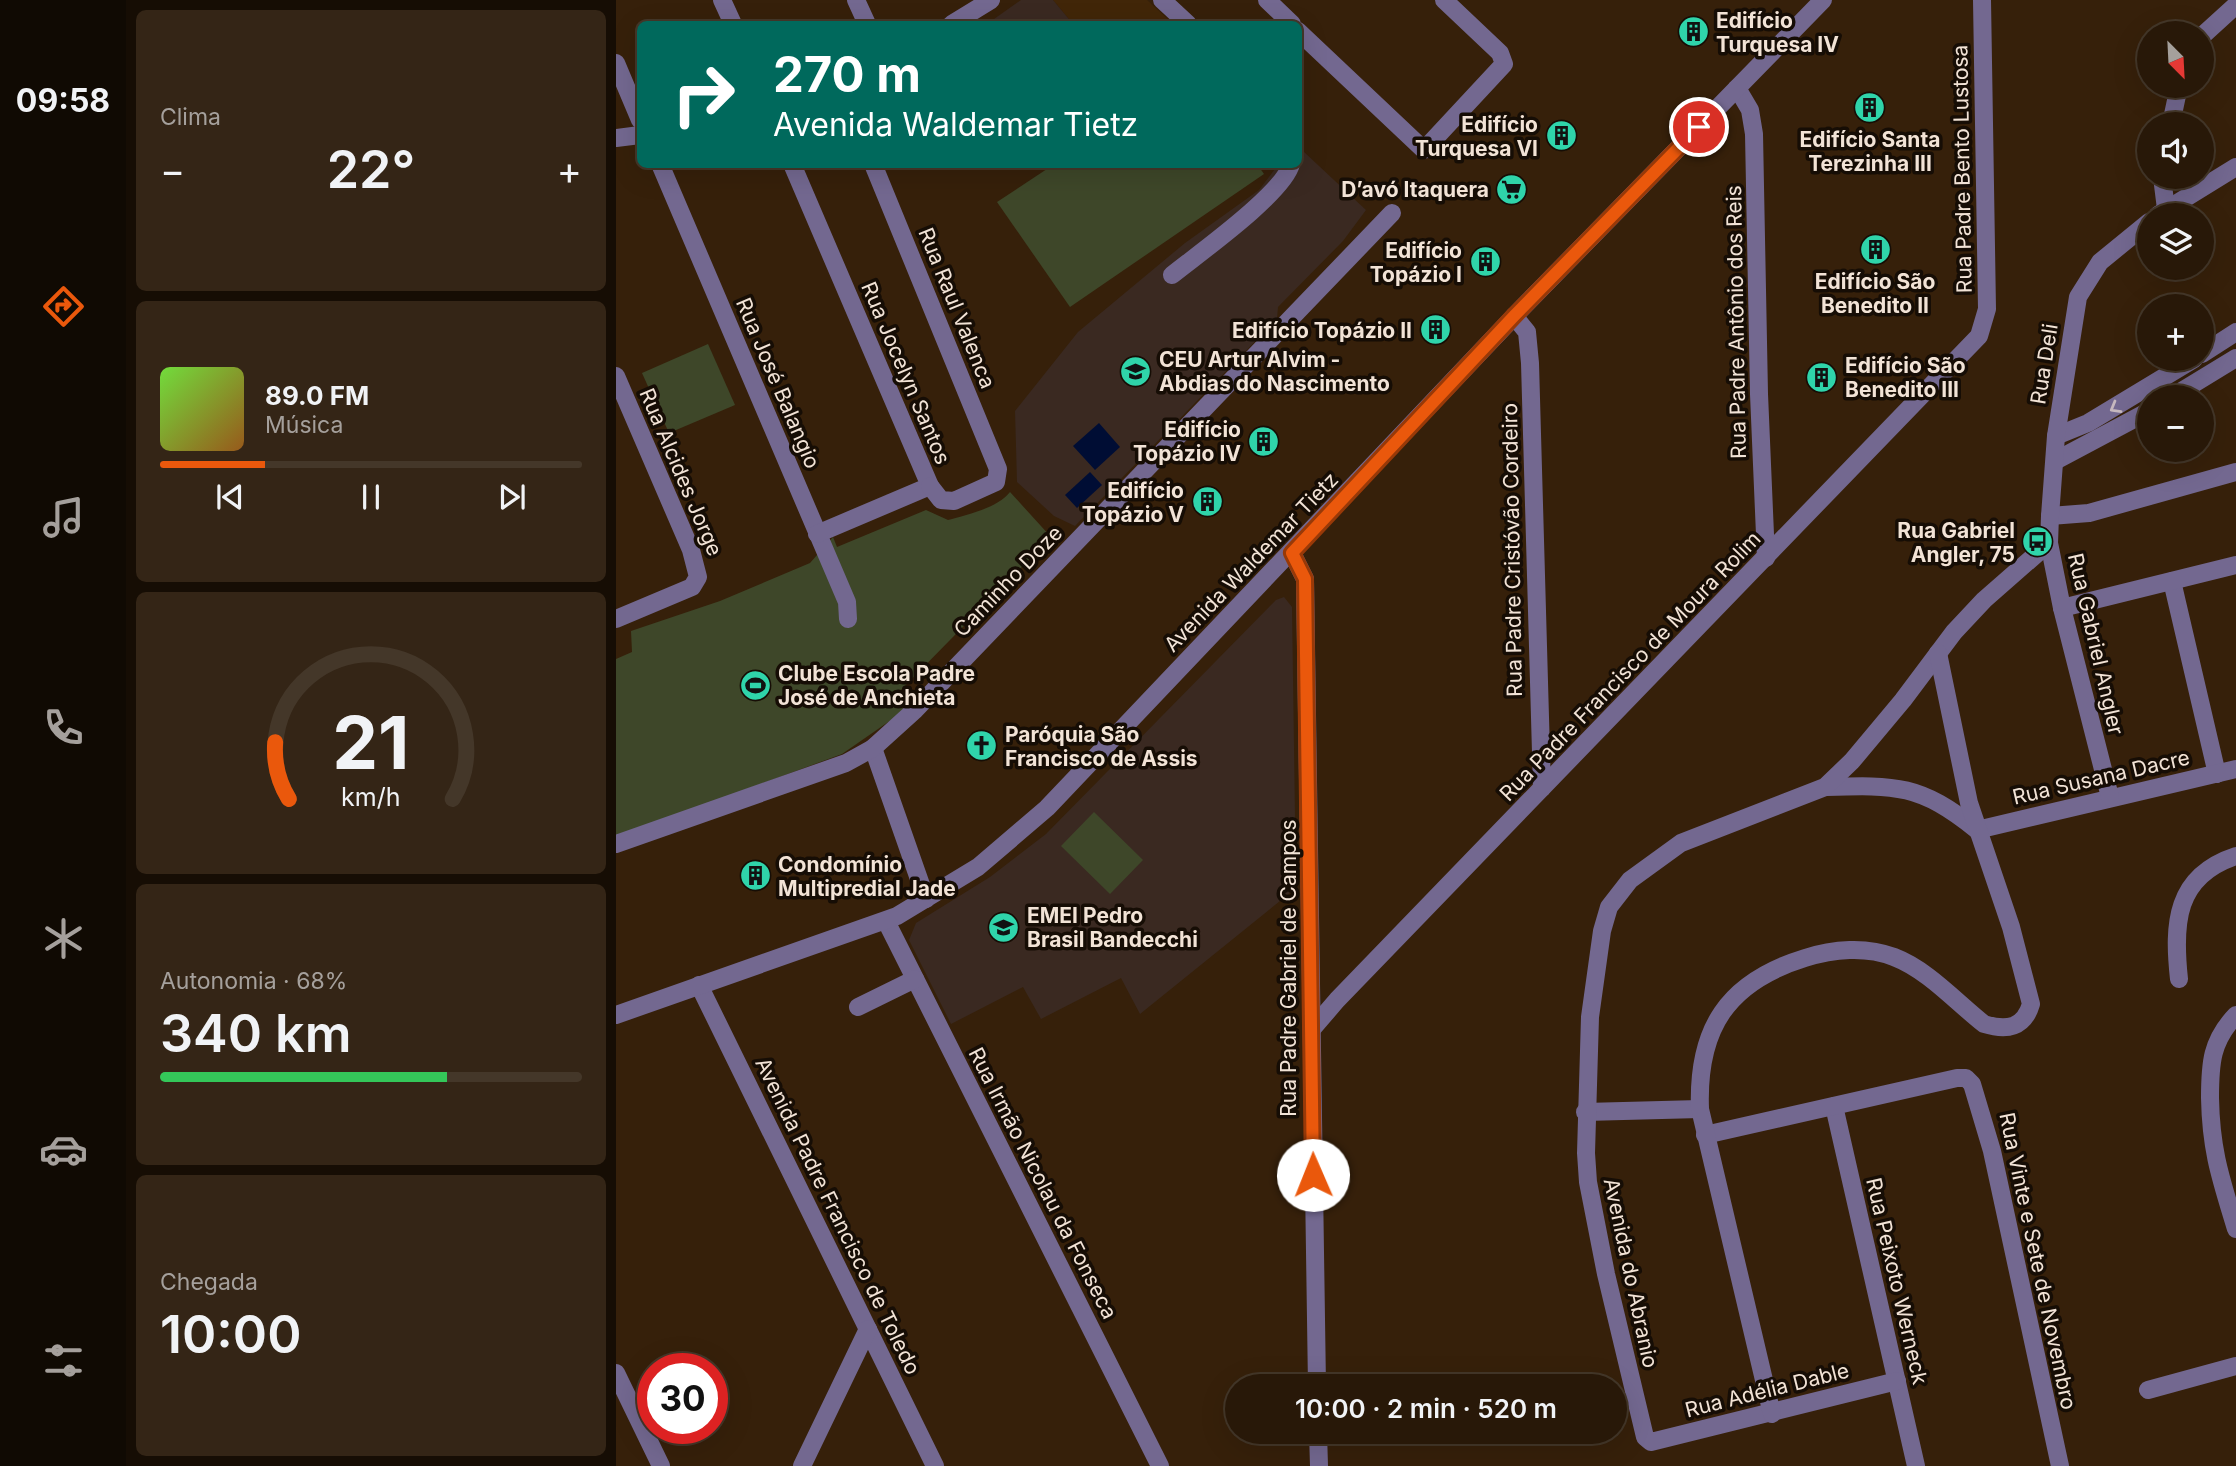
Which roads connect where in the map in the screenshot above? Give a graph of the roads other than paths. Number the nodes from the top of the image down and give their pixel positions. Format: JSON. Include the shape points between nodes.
{"nodes":[{"id":1,"x":722,"y":0,"type":"edge"},
{"id":2,"x":856,"y":0,"type":"edge"},
{"id":3,"x":990,"y":0,"type":"edge"},
{"id":4,"x":1162,"y":0,"type":"edge"},
{"id":5,"x":1267,"y":0,"type":"edge"},
{"id":6,"x":1444,"y":0,"type":"edge"},
{"id":7,"x":1823,"y":0,"type":"edge"},
{"id":8,"x":1982,"y":0,"type":"edge"},
{"id":9,"x":2236,"y":5,"type":"edge"},
{"id":10,"x":732,"y":21,"type":"edge"},
{"id":11,"x":866,"y":21,"type":"edge"},
{"id":12,"x":957,"y":21,"type":"edge"},
{"id":13,"x":1185,"y":21,"type":"edge"},
{"id":14,"x":1289,"y":21,"type":"edge"},
{"id":15,"x":2214,"y":25,"type":"edge"},
{"id":16,"x":1302,"y":35,"type":"edge"},
{"id":17,"x":616,"y":63,"type":"edge"},
{"id":18,"x":1737,"y":88,"type":"junction"},
{"id":19,"x":637,"y":113,"type":"edge"},
{"id":20,"x":637,"y":135,"type":"edge"},
{"id":21,"x":616,"y":138,"type":"edge"},
{"id":22,"x":2236,"y":167,"type":"edge"},
{"id":23,"x":662,"y":168,"type":"edge"},
{"id":24,"x":794,"y":168,"type":"edge"},
{"id":25,"x":875,"y":168,"type":"edge"},
{"id":26,"x":1290,"y":168,"type":"edge"},
{"id":27,"x":2177,"y":203,"type":"edge"},
{"id":28,"x":1392,"y":213,"type":"dead end"},
{"id":29,"x":2137,"y":232,"type":"edge"},
{"id":30,"x":1172,"y":275,"type":"dead end"},
{"id":31,"x":1514,"y":316,"type":"junction"},
{"id":32,"x":2236,"y":332,"type":"edge"},
{"id":33,"x":1979,"y":336,"type":"joint"},
{"id":34,"x":2214,"y":346,"type":"edge"},
{"id":35,"x":2236,"y":358,"type":"edge"},
{"id":36,"x":2174,"y":371,"type":"edge"},
{"id":37,"x":616,"y":376,"type":"edge"},
{"id":38,"x":2192,"y":385,"type":"edge"},
{"id":39,"x":2137,"y":417,"type":"edge"},
{"id":40,"x":2056,"y":436,"type":"junction"},
{"id":41,"x":2054,"y":461,"type":"junction"},
{"id":42,"x":2236,"y":471,"type":"edge"},
{"id":43,"x":930,"y":486,"type":"junction"},
{"id":44,"x":2050,"y":516,"type":"junction"},
{"id":45,"x":817,"y":534,"type":"junction"},
{"id":46,"x":2049,"y":543,"type":"junction"},
{"id":47,"x":1292,"y":553,"type":"junction"},
{"id":48,"x":1766,"y":558,"type":"junction"},
{"id":49,"x":2236,"y":565,"type":"edge"},
{"id":50,"x":2172,"y":581,"type":"junction"},
{"id":51,"x":2062,"y":608,"type":"junction"},
{"id":52,"x":616,"y":619,"type":"edge"},
{"id":53,"x":848,"y":620,"type":"dead end"},
{"id":54,"x":1938,"y":653,"type":"junction"},
{"id":55,"x":873,"y":748,"type":"junction"},
{"id":56,"x":2236,"y":769,"type":"edge"},
{"id":57,"x":2217,"y":774,"type":"junction"},
{"id":58,"x":1825,"y":787,"type":"junction"},
{"id":59,"x":1542,"y":788,"type":"junction"},
{"id":60,"x":2110,"y":796,"type":"junction"},
{"id":61,"x":1977,"y":830,"type":"junction"},
{"id":62,"x":616,"y":844,"type":"edge"},
{"id":63,"x":2236,"y":856,"type":"edge"},
{"id":64,"x":926,"y":899,"type":"junction"},
{"id":65,"x":886,"y":921,"type":"junction"},
{"id":66,"x":915,"y":979,"type":"junction"},
{"id":67,"x":2179,"y":979,"type":"dead end"},
{"id":68,"x":699,"y":985,"type":"junction"},
{"id":69,"x":858,"y":1007,"type":"dead end"},
{"id":70,"x":616,"y":1015,"type":"edge"},
{"id":71,"x":2236,"y":1015,"type":"edge"},
{"id":72,"x":1313,"y":1028,"type":"junction"},
{"id":73,"x":1834,"y":1106,"type":"junction"},
{"id":74,"x":1700,"y":1109,"type":"junction"},
{"id":75,"x":1585,"y":1112,"type":"junction"},
{"id":76,"x":1705,"y":1135,"type":"junction"},
{"id":77,"x":2236,"y":1229,"type":"edge"},
{"id":78,"x":868,"y":1329,"type":"junction"},
{"id":79,"x":2236,"y":1366,"type":"edge"},
{"id":80,"x":616,"y":1373,"type":"edge"},
{"id":81,"x":1317,"y":1374,"type":"edge"},
{"id":82,"x":1897,"y":1381,"type":"junction"},
{"id":83,"x":2148,"y":1390,"type":"dead end"},
{"id":84,"x":1772,"y":1414,"type":"junction"},
{"id":85,"x":1648,"y":1441,"type":"joint"},
{"id":86,"x":1318,"y":1444,"type":"edge"},
{"id":87,"x":661,"y":1466,"type":"edge"},
{"id":88,"x":802,"y":1466,"type":"edge"},
{"id":89,"x":935,"y":1466,"type":"edge"},
{"id":90,"x":1160,"y":1466,"type":"edge"},
{"id":91,"x":1319,"y":1466,"type":"edge"},
{"id":92,"x":1916,"y":1466,"type":"edge"},
{"id":93,"x":2060,"y":1466,"type":"edge"}],
"edges":[{"from":1,"to":10,"type":"street"},
{"from":2,"to":11,"type":"street"},
{"from":3,"to":12,"type":"street"},
{"from":4,"to":13,"type":"street"},
{"from":5,"to":14,"type":"street"},
{"from":6,"to":16,"type":"street","via":[[1500,53],[1504,64],[1424,150]]},
{"from":7,"to":18,"type":"street","name":"Avenida Waldemar Tietz"},
{"from":8,"to":33,"type":"street","name":"Rua Padre Bento Lustosa","via":[[1987,309]]},
{"from":9,"to":15,"type":"street"},
{"from":17,"to":19,"type":"street"},
{"from":18,"to":31,"type":"street","name":"Avenida Waldemar Tietz"},
{"from":18,"to":48,"type":"street","name":"Rua Padre Antônio dos Reis","via":[[1750,110],[1754,134]]},
{"from":20,"to":21,"type":"street"},
{"from":22,"to":27,"type":"street"},
{"from":23,"to":45,"type":"street","name":"Rua José Balangio"},
{"from":24,"to":43,"type":"street","name":"Rua Jocelyn Santos"},
{"from":25,"to":43,"type":"street","name":"Rua Raul Valenca","via":[[998,469],[996,482],[954,502],[941,500]]},
{"from":26,"to":30,"type":"street","via":[[1270,195]]},
{"from":28,"to":55,"type":"street","name":"Caminho Doze","via":[[925,700]]},
{"from":29,"to":40,"type":"street","name":"Rua Deli","via":[[2100,261],[2078,297]]},
{"from":31,"to":47,"type":"street","name":"Avenida Waldemar Tietz"},
{"from":31,"to":59,"type":"street","name":"Rua Padre Cristóvão Cordeiro","via":[[1527,332],[1530,363]]},
{"from":32,"to":34,"type":"street"},
{"from":33,"to":48,"type":"street","name":"Rua Padre Francisco de Moura Rolim"},
{"from":35,"to":38,"type":"street"},
{"from":36,"to":40,"type":"street","one_way":true,"via":[[2088,423]]},
{"from":37,"to":52,"type":"street","name":"Rua Alcides Jorge","via":[[698,570],[698,582],[692,586]]},
{"from":39,"to":41,"type":"street"},
{"from":40,"to":41,"type":"street","name":"Rua Deli"},
{"from":41,"to":44,"type":"street","name":"Rua Deli"},
{"from":42,"to":44,"type":"street","via":[[2089,513]]},
{"from":43,"to":45,"type":"street","name":"Rua Jocelyn Santos"},
{"from":44,"to":46,"type":"street","name":"Rua Deli"},
{"from":45,"to":53,"type":"street","name":"Rua José Balangio","via":[[847,602]]},
{"from":46,"to":51,"type":"street","name":"Rua Gabriel Angler"},
{"from":46,"to":54,"type":"street","via":[[1984,600]]},
{"from":47,"to":64,"type":"street","name":"Avenida Waldemar Tietz","via":[[1047,808],[978,867]]},
{"from":47,"to":72,"type":"street","name":"Rua Padre Gabriel de Campos","via":[[1305,579]]},
{"from":48,"to":59,"type":"street","name":"Rua Padre Francisco de Moura Rolim"},
{"from":49,"to":50,"type":"street"},
{"from":50,"to":51,"type":"street"},
{"from":50,"to":57,"type":"street"},
{"from":51,"to":60,"type":"street","name":"Rua Gabriel Angler"},
{"from":54,"to":58,"type":"street","via":[[1903,700]]},
{"from":54,"to":61,"type":"street"},
{"from":55,"to":62,"type":"street","name":"Caminho Doze","via":[[813,776]]},
{"from":55,"to":64,"type":"street"},
{"from":56,"to":57,"type":"street","name":"Rua Susana Dacre"},
{"from":57,"to":60,"type":"street","name":"Rua Susana Dacre"},
{"from":58,"to":61,"type":"street","via":[[1904,788],[1946,805]]},
{"from":58,"to":75,"type":"street","name":"Avenida do Abranio","via":[[1681,843],[1616,894],[1602,931],[1595,976]]},
{"from":59,"to":72,"type":"street","name":"Rua Padre Francisco de Moura Rolim"},
{"from":60,"to":61,"type":"street","name":"Rua Susana Dacre"},
{"from":61,"to":74,"type":"street","via":[[2029,989],[2031,1004],[2020,1024],[2009,1028],[1984,1024],[1895,957],[1853,950],[1816,954],[1754,978],[1732,997],[1704,1049]]},
{"from":63,"to":67,"type":"street","via":[[2204,872],[2184,896],[2176,923]]},
{"from":64,"to":65,"type":"street","name":"Avenida Waldemar Tietz"},
{"from":65,"to":66,"type":"street","name":"Rua Irmão Nicolau da Fonseca"},
{"from":65,"to":68,"type":"street","name":"Avenida Waldemar Tietz"},
{"from":66,"to":69,"type":"street"},
{"from":66,"to":90,"type":"street","name":"Rua Irmão Nicolau da Fonseca"},
{"from":68,"to":70,"type":"street","name":"Avenida Waldemar Tietz"},
{"from":68,"to":78,"type":"street","name":"Avenida Padre Francisco de Toledo"},
{"from":71,"to":77,"type":"street","via":[[2219,1036],[2209,1069],[2212,1151]]},
{"from":72,"to":81,"type":"street","name":"Rua Padre Gabriel de Campos"},
{"from":73,"to":76,"type":"street"},
{"from":73,"to":82,"type":"street","name":"Rua Peixoto Werneck"},
{"from":73,"to":93,"type":"street","name":"Rua Vinte e Sete de Novembro","via":[[1957,1078],[1966,1079],[1977,1094]]},
{"from":74,"to":75,"type":"street"},
{"from":74,"to":76,"type":"street"},
{"from":75,"to":85,"type":"street","name":"Avenida do Abranio","via":[[1588,1182]]},
{"from":76,"to":84,"type":"street"},
{"from":78,"to":88,"type":"street"},
{"from":78,"to":89,"type":"street","name":"Avenida Padre Francisco de Toledo"},
{"from":79,"to":83,"type":"street"},
{"from":80,"to":87,"type":"street"},
{"from":82,"to":84,"type":"street","name":"Rua Adélia Dable"},
{"from":82,"to":92,"type":"street","name":"Rua Peixoto Werneck"},
{"from":84,"to":85,"type":"street","name":"Rua Adélia Dable"},
{"from":86,"to":91,"type":"street"}]}
